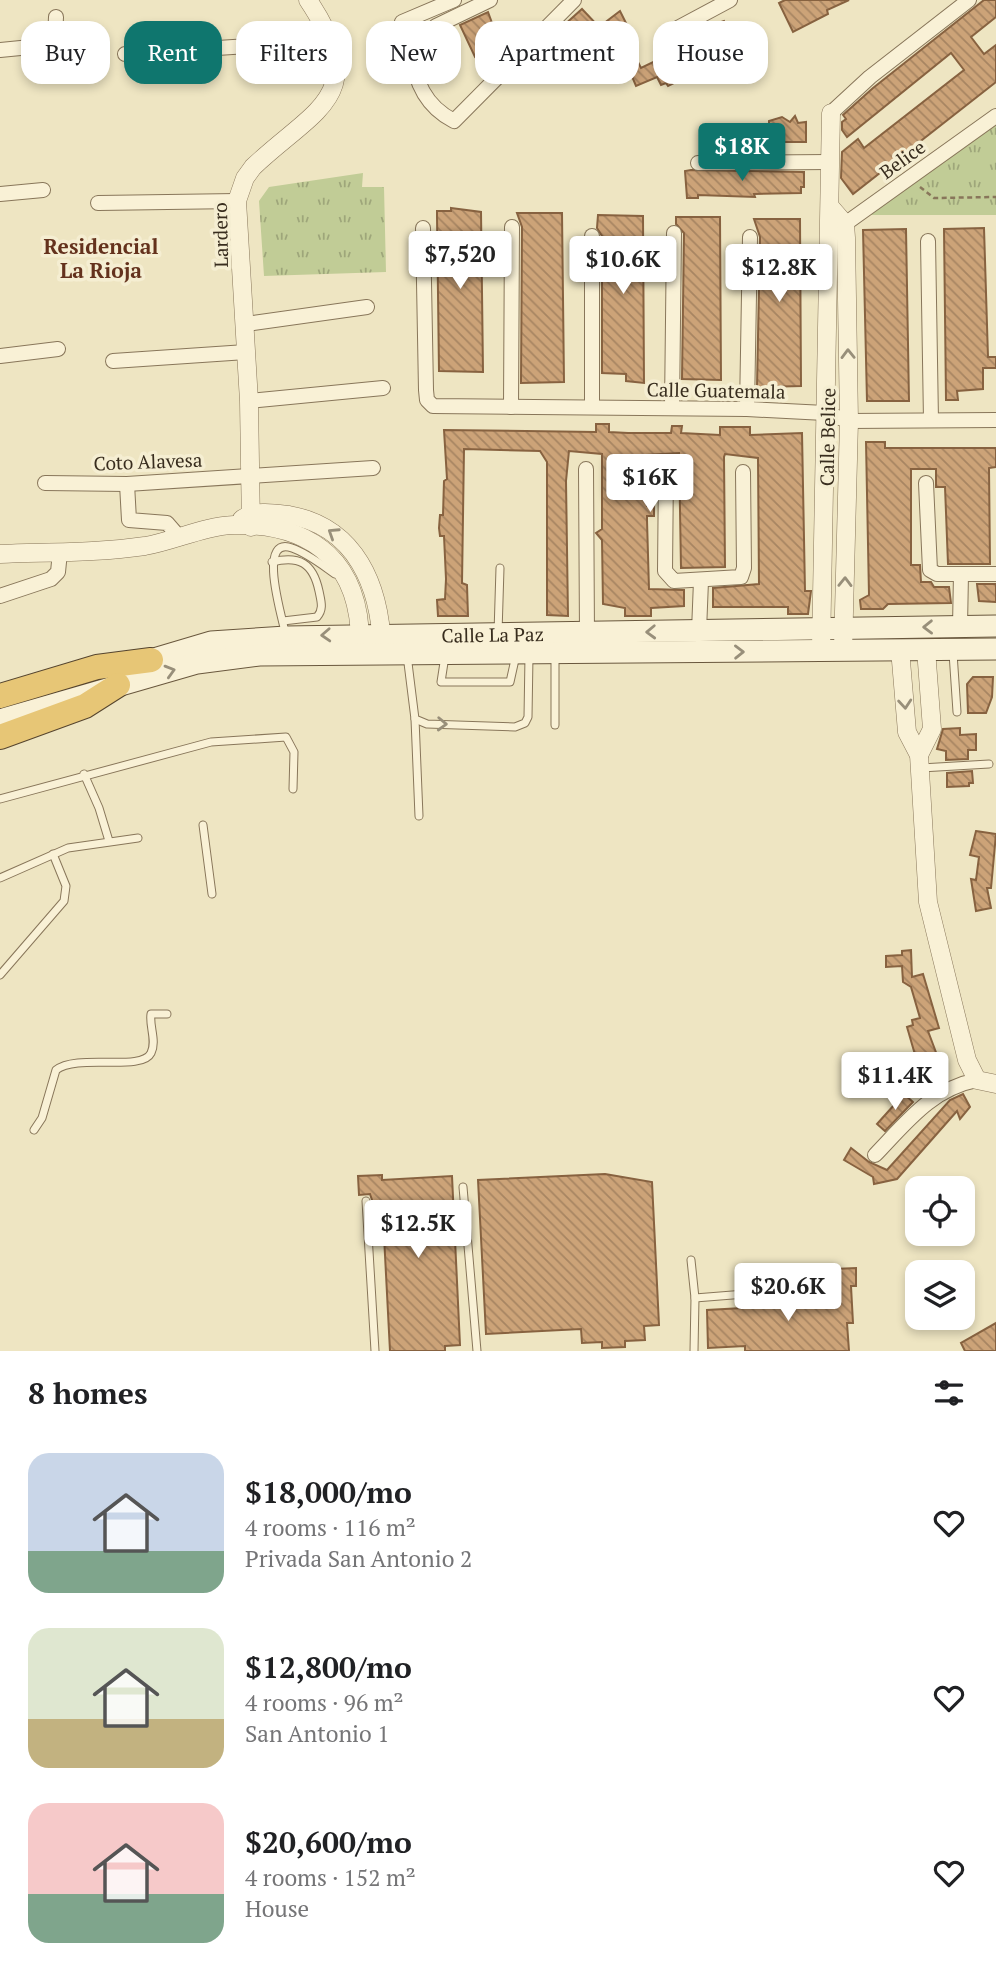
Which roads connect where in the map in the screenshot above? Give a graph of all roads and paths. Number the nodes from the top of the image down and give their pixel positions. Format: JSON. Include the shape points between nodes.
{"nodes":[{"id":1,"x":308,"y":0,"type":"edge"},
{"id":2,"x":454,"y":0,"type":"edge"},
{"id":3,"x":489,"y":0,"type":"edge"},
{"id":4,"x":574,"y":0,"type":"edge"},
{"id":5,"x":730,"y":0,"type":"edge"},
{"id":6,"x":969,"y":0,"type":"edge"},
{"id":7,"x":56,"y":17,"type":"dead end"},
{"id":8,"x":319,"y":21,"type":"edge"},
{"id":9,"x":404,"y":21,"type":"edge"},
{"id":10,"x":691,"y":21,"type":"edge"},
{"id":11,"x":0,"y":50,"type":"edge"},
{"id":12,"x":334,"y":84,"type":"edge"},
{"id":13,"x":831,"y":113,"type":"joint"},
{"id":14,"x":996,"y":116,"type":"edge"},
{"id":15,"x":830,"y":162,"type":"junction"},
{"id":16,"x":698,"y":163,"type":"dead end"},
{"id":17,"x":911,"y":176,"type":"junction"},
{"id":18,"x":43,"y":190,"type":"dead end"},
{"id":19,"x":0,"y":194,"type":"edge"},
{"id":20,"x":996,"y":197,"type":"edge"},
{"id":21,"x":237,"y":201,"type":"junction"},
{"id":22,"x":98,"y":203,"type":"dead end"},
{"id":23,"x":836,"y":226,"type":"junction"},
{"id":24,"x":423,"y":228,"type":"dead end"},
{"id":25,"x":512,"y":228,"type":"dead end"},
{"id":26,"x":674,"y":233,"type":"dead end"},
{"id":27,"x":592,"y":236,"type":"dead end"},
{"id":28,"x":750,"y":237,"type":"dead end"},
{"id":29,"x":928,"y":241,"type":"dead end"},
{"id":30,"x":367,"y":307,"type":"dead end"},
{"id":31,"x":246,"y":324,"type":"junction"},
{"id":32,"x":58,"y":349,"type":"dead end"},
{"id":33,"x":246,"y":352,"type":"junction"},
{"id":34,"x":0,"y":356,"type":"edge"},
{"id":35,"x":113,"y":361,"type":"dead end"},
{"id":36,"x":383,"y":388,"type":"dead end"},
{"id":37,"x":249,"y":401,"type":"junction"},
{"id":38,"x":511,"y":407,"type":"junction"},
{"id":39,"x":592,"y":407,"type":"junction"},
{"id":40,"x":672,"y":408,"type":"junction"},
{"id":41,"x":747,"y":409,"type":"junction"},
{"id":42,"x":825,"y":413,"type":"junction"},
{"id":43,"x":931,"y":420,"type":"junction"},
{"id":44,"x":996,"y":420,"type":"edge"},
{"id":45,"x":849,"y":421,"type":"junction"},
{"id":46,"x":373,"y":468,"type":"dead end"},
{"id":47,"x":586,"y":468,"type":"dead end"},
{"id":48,"x":666,"y":470,"type":"dead end"},
{"id":49,"x":743,"y":472,"type":"dead end"},
{"id":50,"x":252,"y":475,"type":"junction"},
{"id":51,"x":46,"y":483,"type":"dead end"},
{"id":52,"x":926,"y":483,"type":"dead end"},
{"id":53,"x":127,"y":484,"type":"junction"},
{"id":54,"x":251,"y":520,"type":"junction"},
{"id":55,"x":180,"y":538,"type":"junction"},
{"id":56,"x":60,"y":552,"type":"junction"},
{"id":57,"x":0,"y":554,"type":"edge"},
{"id":58,"x":356,"y":555,"type":"junction"},
{"id":59,"x":272,"y":562,"type":"junction"},
{"id":60,"x":340,"y":564,"type":"junction"},
{"id":61,"x":500,"y":568,"type":"dead end"},
{"id":62,"x":961,"y":574,"type":"junction"},
{"id":63,"x":996,"y":574,"type":"edge"},
{"id":64,"x":701,"y":581,"type":"junction"},
{"id":65,"x":348,"y":583,"type":"junction"},
{"id":66,"x":0,"y":596,"type":"edge"},
{"id":67,"x":960,"y":626,"type":"junction"},
{"id":68,"x":996,"y":626,"type":"edge"},
{"id":69,"x":822,"y":628,"type":"junction"},
{"id":70,"x":844,"y":628,"type":"junction"},
{"id":71,"x":284,"y":629,"type":"junction"},
{"id":72,"x":699,"y":631,"type":"junction"},
{"id":73,"x":360,"y":634,"type":"junction"},
{"id":74,"x":587,"y":634,"type":"junction"},
{"id":75,"x":382,"y":645,"type":"junction"},
{"id":76,"x":510,"y":649,"type":"junction"},
{"id":77,"x":900,"y":649,"type":"junction"},
{"id":78,"x":926,"y":649,"type":"junction"},
{"id":79,"x":953,"y":649,"type":"junction"},
{"id":80,"x":996,"y":649,"type":"edge"},
{"id":81,"x":821,"y":650,"type":"junction"},
{"id":82,"x":843,"y":650,"type":"junction"},
{"id":83,"x":555,"y":653,"type":"junction"},
{"id":84,"x":359,"y":655,"type":"junction"},
{"id":85,"x":407,"y":655,"type":"junction"},
{"id":86,"x":445,"y":655,"type":"junction"},
{"id":87,"x":151,"y":660,"type":"junction"},
{"id":88,"x":118,"y":685,"type":"junction"},
{"id":89,"x":0,"y":696,"type":"edge"},
{"id":90,"x":55,"y":697,"type":"junction"},
{"id":91,"x":0,"y":709,"type":"edge"},
{"id":92,"x":957,"y":712,"type":"dead end"},
{"id":93,"x":415,"y":719,"type":"junction"},
{"id":94,"x":0,"y":720,"type":"edge"},
{"id":95,"x":555,"y":725,"type":"dead end"},
{"id":96,"x":0,"y":737,"type":"edge"},
{"id":97,"x":920,"y":762,"type":"junction"},
{"id":98,"x":989,"y":764,"type":"dead end"},
{"id":99,"x":84,"y":774,"type":"junction"},
{"id":100,"x":293,"y":789,"type":"dead end"},
{"id":101,"x":0,"y":799,"type":"edge"},
{"id":102,"x":419,"y":816,"type":"dead end"},
{"id":103,"x":203,"y":825,"type":"dead end"},
{"id":104,"x":138,"y":838,"type":"dead end"},
{"id":105,"x":109,"y":841,"type":"junction"},
{"id":106,"x":52,"y":854,"type":"junction"},
{"id":107,"x":0,"y":877,"type":"edge"},
{"id":108,"x":212,"y":894,"type":"dead end"},
{"id":109,"x":0,"y":975,"type":"edge"},
{"id":110,"x":167,"y":1014,"type":"dead end"},
{"id":111,"x":977,"y":1080,"type":"junction"},
{"id":112,"x":996,"y":1084,"type":"edge"},
{"id":113,"x":34,"y":1130,"type":"dead end"},
{"id":114,"x":875,"y":1155,"type":"dead end"},
{"id":115,"x":463,"y":1187,"type":"dead end"},
{"id":116,"x":366,"y":1201,"type":"dead end"},
{"id":117,"x":691,"y":1260,"type":"dead end"},
{"id":118,"x":745,"y":1294,"type":"dead end"},
{"id":119,"x":695,"y":1298,"type":"junction"},
{"id":120,"x":375,"y":1351,"type":"edge"},
{"id":121,"x":477,"y":1351,"type":"edge"},
{"id":122,"x":694,"y":1351,"type":"edge"}],
"edges":[{"from":1,"to":8,"type":"street","name":"Lardero"},
{"from":2,"to":9,"type":"street"},
{"from":3,"to":4,"type":"street","via":[[436,26],[412,50],[414,72],[424,95],[439,113],[454,121]]},
{"from":5,"to":10,"type":"street"},
{"from":6,"to":13,"type":"street"},
{"from":7,"to":11,"type":"street","via":[[51,46]]},
{"from":12,"to":21,"type":"street","name":"Lardero","via":[[327,104],[253,167]]},
{"from":13,"to":15,"type":"street"},
{"from":14,"to":17,"type":"street","name":"Belice"},
{"from":15,"to":16,"type":"street"},
{"from":15,"to":23,"type":"street"},
{"from":17,"to":20,"type":"path","via":[[934,198]]},
{"from":17,"to":23,"type":"street","name":"Belice"},
{"from":18,"to":19,"type":"street"},
{"from":21,"to":22,"type":"street"},
{"from":21,"to":31,"type":"street","name":"Lardero"},
{"from":23,"to":42,"type":"street","name":"Calle Belice"},
{"from":45,"to":23,"type":"street","name":"Calle Belice","one_way":true},
{"from":24,"to":38,"type":"street","name":"Calle Guatemala","via":[[427,400],[433,406]]},
{"from":25,"to":38,"type":"street"},
{"from":26,"to":40,"type":"street"},
{"from":27,"to":39,"type":"street"},
{"from":28,"to":41,"type":"street"},
{"from":29,"to":43,"type":"street"},
{"from":30,"to":31,"type":"street"},
{"from":31,"to":33,"type":"street","name":"Lardero"},
{"from":32,"to":34,"type":"street"},
{"from":33,"to":35,"type":"street"},
{"from":33,"to":37,"type":"street","name":"Lardero"},
{"from":36,"to":37,"type":"street"},
{"from":37,"to":50,"type":"street","name":"Lardero"},
{"from":38,"to":39,"type":"street","name":"Calle Guatemala"},
{"from":39,"to":40,"type":"street","name":"Calle Guatemala"},
{"from":40,"to":41,"type":"street","name":"Calle Guatemala"},
{"from":41,"to":42,"type":"street","name":"Calle Guatemala"},
{"from":42,"to":45,"type":"street","name":"Calle Guatemala"},
{"from":42,"to":69,"type":"street","name":"Calle Belice"},
{"from":43,"to":44,"type":"street","name":"Calle Guatemala"},
{"from":43,"to":45,"type":"street","name":"Calle Guatemala"},
{"from":70,"to":45,"type":"street","name":"Calle Belice","one_way":true},
{"from":46,"to":50,"type":"street","name":"Coto Alavesa"},
{"from":47,"to":74,"type":"street"},
{"from":48,"to":64,"type":"street","via":[[665,571],[674,581]]},
{"from":49,"to":64,"type":"street","via":[[741,577]]},
{"from":50,"to":53,"type":"street","name":"Coto Alavesa"},
{"from":50,"to":54,"type":"street","name":"Lardero"},
{"from":51,"to":53,"type":"street","name":"Coto Alavesa"},
{"from":52,"to":62,"type":"street","via":[[929,570]]},
{"from":53,"to":55,"type":"street","via":[[129,520],[167,523]]},
{"from":54,"to":55,"type":"street"},
{"from":58,"to":54,"type":"street","one_way":true,"via":[[342,539],[310,521],[286,515]]},
{"from":54,"to":60,"type":"street","via":[[304,537]]},
{"from":55,"to":56,"type":"street"},
{"from":56,"to":57,"type":"street"},
{"from":56,"to":66,"type":"street","via":[[58,572]]},
{"from":58,"to":60,"type":"street"},
{"from":58,"to":75,"type":"street","via":[[372,581]]},
{"from":59,"to":65,"type":"lane","via":[[277,549],[292,548]]},
{"from":59,"to":71,"type":"lane"},
{"from":59,"to":71,"type":"lane","via":[[294,558],[308,564],[322,606],[317,617]]},
{"from":60,"to":65,"type":"street"},
{"from":61,"to":76,"type":"lane"},
{"from":62,"to":63,"type":"street"},
{"from":62,"to":67,"type":"street"},
{"from":64,"to":72,"type":"street"},
{"from":65,"to":73,"type":"street"},
{"from":67,"to":68,"type":"main road","name":"Calle La Paz"},
{"from":67,"to":70,"type":"main road","name":"Calle La Paz","one_way":true},
{"from":69,"to":70,"type":"main road","name":"Calle La Paz"},
{"from":69,"to":72,"type":"main road","name":"Calle La Paz"},
{"from":69,"to":81,"type":"street","name":"Calle Belice"},
{"from":70,"to":82,"type":"street","name":"Calle Belice"},
{"from":73,"to":71,"type":"main road","name":"Calle La Paz","one_way":true},
{"from":71,"to":87,"type":"main road","name":"Calle La Paz","via":[[211,642]]},
{"from":72,"to":74,"type":"main road","name":"Calle La Paz","one_way":true},
{"from":73,"to":75,"type":"main road","name":"Calle La Paz"},
{"from":73,"to":84,"type":"street"},
{"from":74,"to":76,"type":"main road","name":"Calle La Paz"},
{"from":75,"to":76,"type":"main road","name":"Calle La Paz"},
{"from":75,"to":84,"type":"main road","name":"Calle La Paz"},
{"from":75,"to":85,"type":"main road","name":"Calle La Paz"},
{"from":76,"to":83,"type":"main road","name":"Calle La Paz"},
{"from":76,"to":86,"type":"main road","name":"Calle La Paz"},
{"from":76,"to":86,"type":"lane","via":[[510,682],[441,682]]},
{"from":93,"to":76,"type":"lane","one_way":true,"via":[[427,724],[522,725],[528,717]]},
{"from":77,"to":78,"type":"main road","name":"Calle La Paz"},
{"from":77,"to":82,"type":"main road","name":"Calle La Paz"},
{"from":77,"to":97,"type":"street","one_way":true,"via":[[907,732]]},
{"from":78,"to":79,"type":"main road","name":"Calle La Paz"},
{"from":78,"to":97,"type":"street","via":[[932,729]]},
{"from":79,"to":80,"type":"main road","name":"Calle La Paz"},
{"from":79,"to":92,"type":"lane"},
{"from":81,"to":82,"type":"main road","name":"Calle La Paz"},
{"from":83,"to":81,"type":"main road","name":"Calle La Paz","one_way":true},
{"from":83,"to":95,"type":"lane"},
{"from":88,"to":84,"type":"main road","name":"Calle La Paz","one_way":true,"via":[[223,659]]},
{"from":85,"to":86,"type":"main road","name":"Calle La Paz"},
{"from":85,"to":93,"type":"lane"},
{"from":87,"to":89,"type":"highway","via":[[97,667]]},
{"from":87,"to":90,"type":"main road","name":"Calle La Paz"},
{"from":88,"to":90,"type":"main road","name":"Calle La Paz"},
{"from":88,"to":96,"type":"highway","via":[[85,706]]},
{"from":90,"to":91,"type":"main road","name":"Calle La Paz"},
{"from":90,"to":94,"type":"main road","name":"Calle La Paz"},
{"from":93,"to":102,"type":"lane"},
{"from":97,"to":98,"type":"lane"},
{"from":97,"to":111,"type":"street","via":[[928,902],[967,1060]]},
{"from":99,"to":100,"type":"lane","via":[[211,742],[286,737],[295,752]]},
{"from":99,"to":101,"type":"lane"},
{"from":99,"to":105,"type":"lane"},
{"from":103,"to":108,"type":"lane"},
{"from":104,"to":105,"type":"lane"},
{"from":105,"to":106,"type":"lane"},
{"from":106,"to":107,"type":"lane"},
{"from":106,"to":109,"type":"lane","via":[[66,886],[64,901]]},
{"from":110,"to":113,"type":"lane","via":[[151,1014],[153,1045],[146,1059],[70,1062],[56,1070]]},
{"from":111,"to":112,"type":"street"},
{"from":111,"to":114,"type":"street","via":[[959,1083],[932,1097]]},
{"from":115,"to":121,"type":"lane"},
{"from":116,"to":120,"type":"lane"},
{"from":117,"to":119,"type":"lane"},
{"from":118,"to":119,"type":"lane"},
{"from":119,"to":122,"type":"lane"}]}
